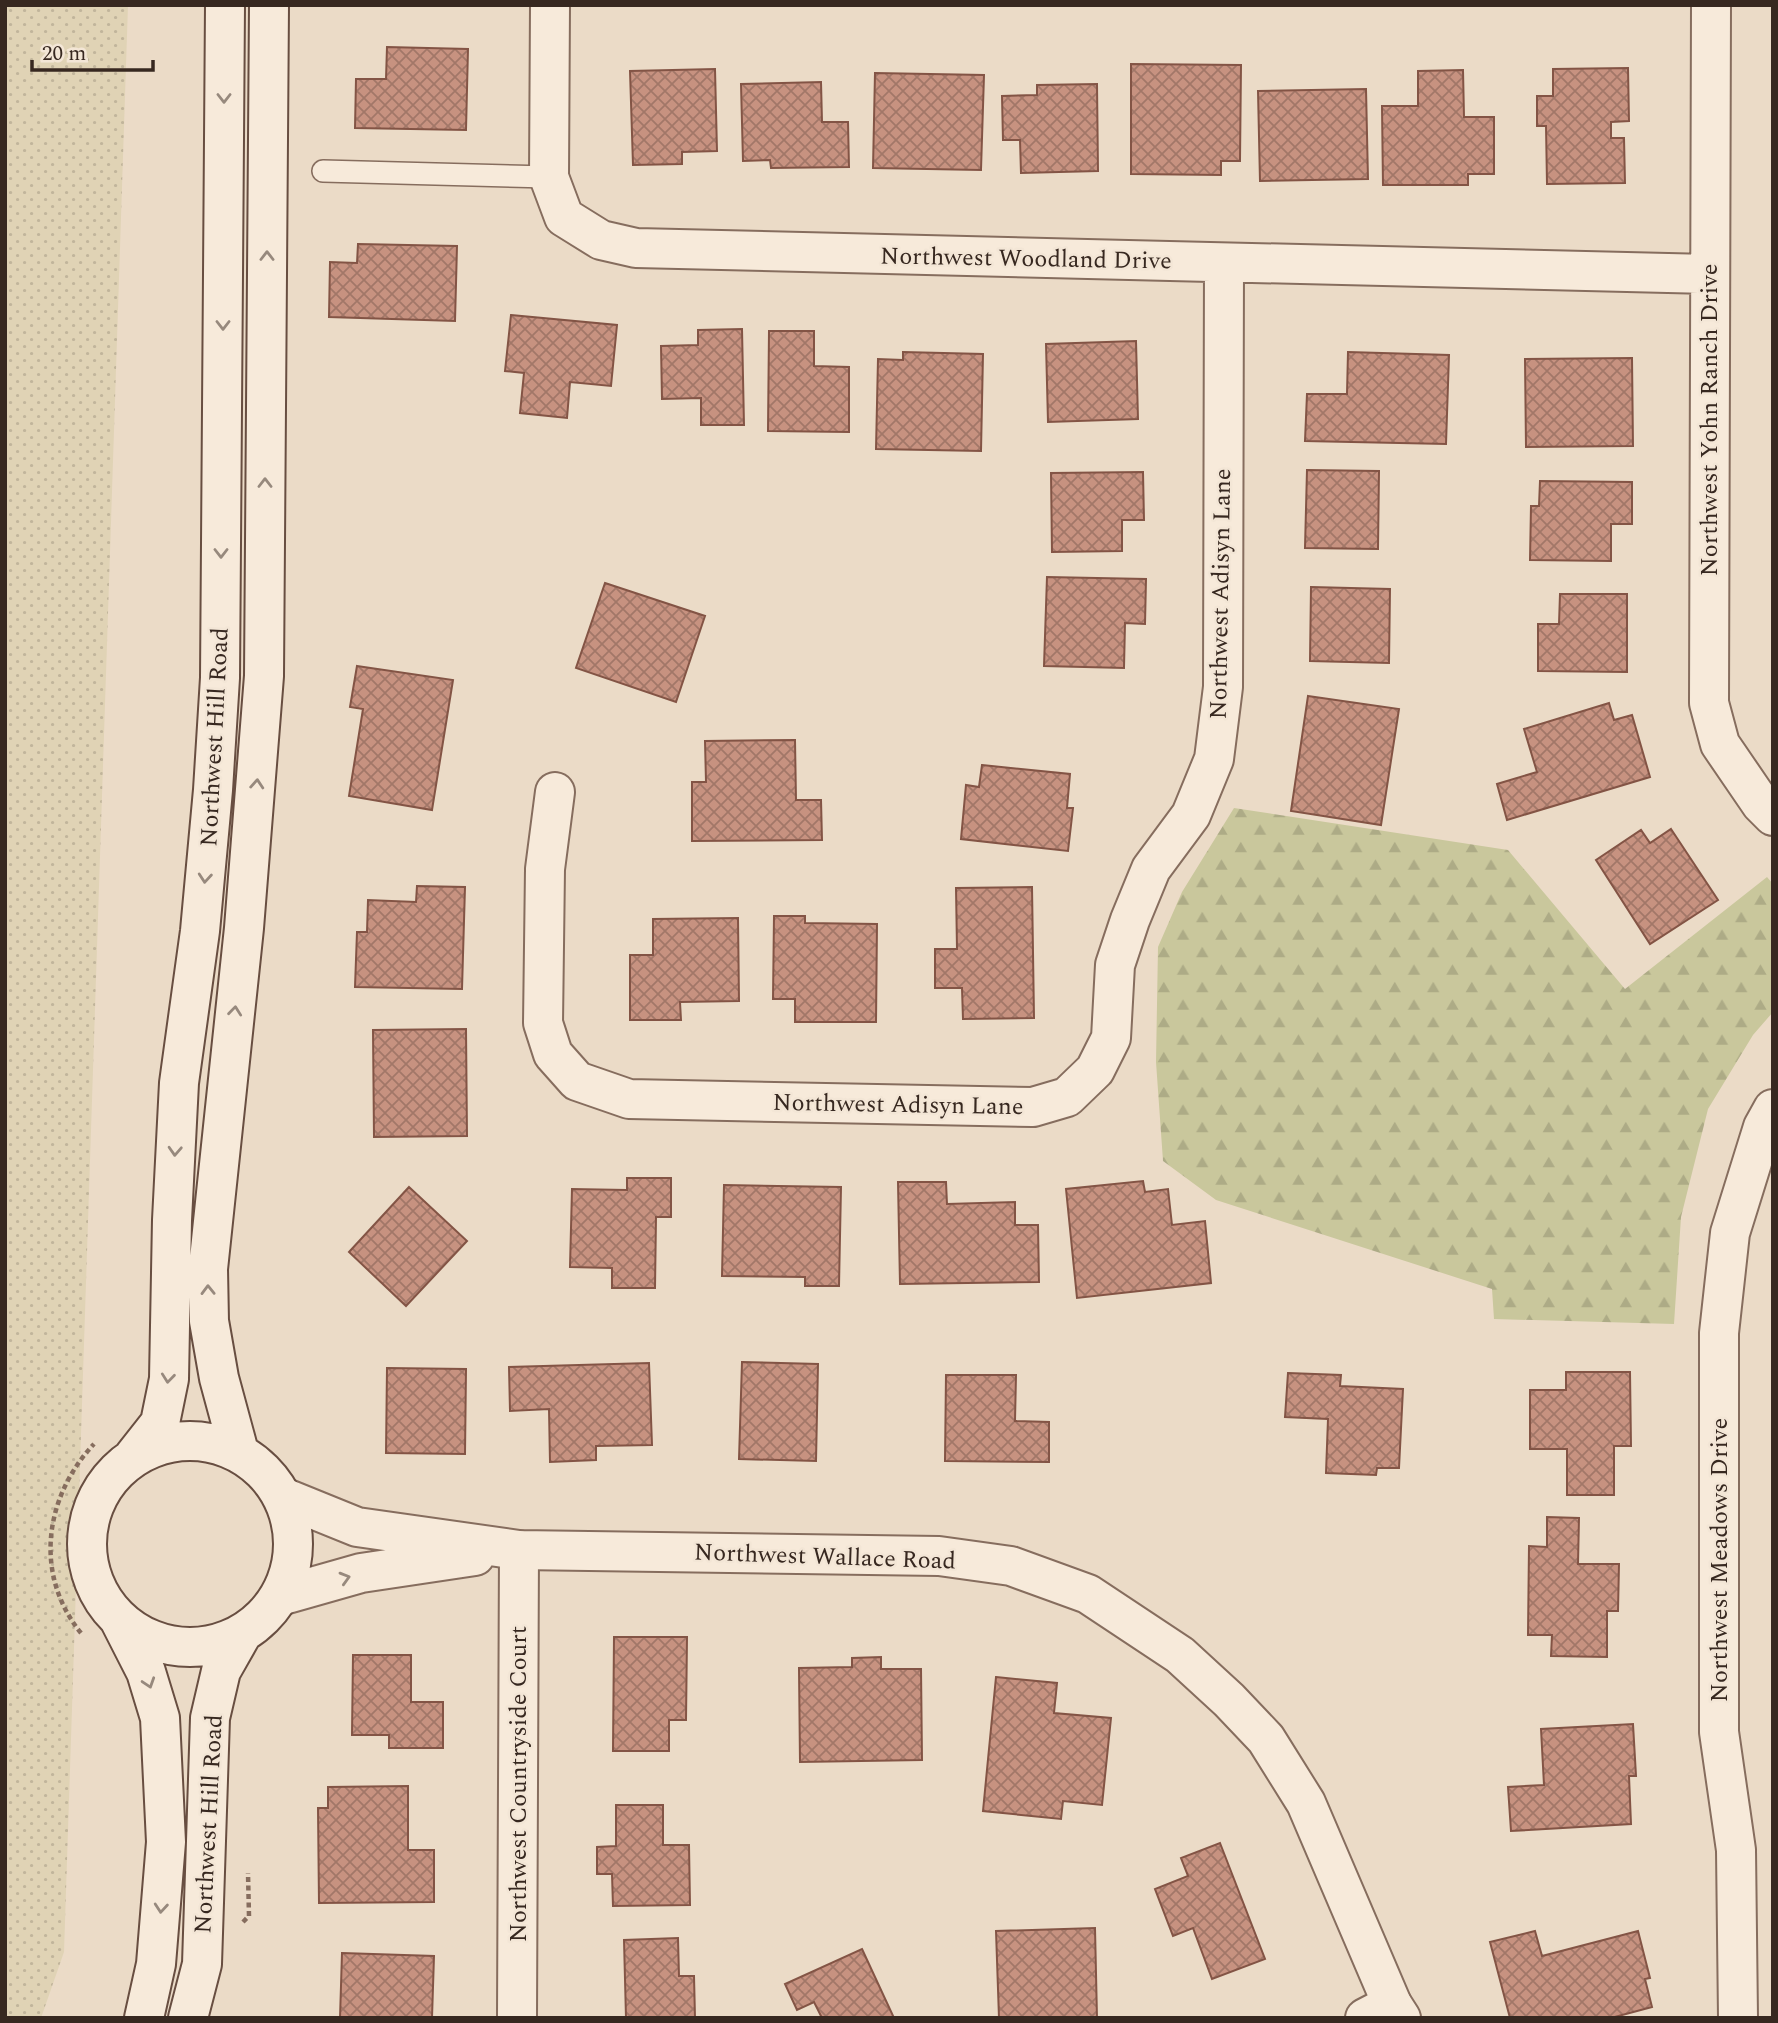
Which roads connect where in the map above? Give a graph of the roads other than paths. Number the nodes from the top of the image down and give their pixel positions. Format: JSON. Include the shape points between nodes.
{"nodes":[{"id":1,"x":225,"y":5,"type":"edge"},
{"id":2,"x":269,"y":5,"type":"edge"},
{"id":3,"x":550,"y":5,"type":"edge"},
{"id":4,"x":1711,"y":5,"type":"edge"},
{"id":5,"x":323,"y":171,"type":"dead end"},
{"id":6,"x":548,"y":177,"type":"junction"},
{"id":7,"x":1224,"y":263,"type":"junction"},
{"id":8,"x":1709,"y":274,"type":"junction"},
{"id":9,"x":555,"y":792,"type":"dead end"},
{"id":10,"x":1773,"y":816,"type":"edge"},
{"id":11,"x":1773,"y":1108,"type":"edge"},
{"id":12,"x":239,"y":1452,"type":"junction"},
{"id":13,"x":134,"y":1456,"type":"junction"},
{"id":14,"x":283,"y":1497,"type":"junction"},
{"id":15,"x":519,"y":1549,"type":"junction"},
{"id":16,"x":279,"y":1596,"type":"junction"},
{"id":17,"x":120,"y":1621,"type":"junction"},
{"id":18,"x":242,"y":1634,"type":"junction"},
{"id":19,"x":1386,"y":2013,"type":"edge"},
{"id":20,"x":144,"y":2018,"type":"edge"},
{"id":21,"x":188,"y":2018,"type":"edge"},
{"id":22,"x":517,"y":2018,"type":"edge"},
{"id":23,"x":1738,"y":2018,"type":"edge"}],
"edges":[{"from":1,"to":13,"type":"street","name":"Northwest Hill Road","one_way":true,"via":[[220,678],[213,790],[179,1083],[169,1379],[160,1423]]},
{"from":12,"to":2,"type":"street","name":"Northwest Hill Road","one_way":true,"via":[[209,1321],[208,1269],[244,928],[264,677]]},
{"from":3,"to":6,"type":"street","name":"Northwest Woodland Drive"},
{"from":4,"to":8,"type":"street","name":"Northwest Yohn Ranch Drive"},
{"from":5,"to":6,"type":"lane"},
{"from":6,"to":7,"type":"street","name":"Northwest Woodland Drive","via":[[564,217],[601,240],[636,248]]},
{"from":7,"to":8,"type":"street","name":"Northwest Woodland Drive"},
{"from":7,"to":9,"type":"street","name":"Northwest Adisyn Lane","via":[[1223,687],[1214,759],[1191,815],[1151,869],[1130,920],[1115,965],[1111,1038],[1096,1070],[1067,1097],[1033,1107],[629,1099],[578,1081],[553,1054],[543,1023],[545,869]]},
{"from":8,"to":10,"type":"street","name":"Northwest Yohn Ranch Drive","via":[[1709,703],[1720,744]]},
{"from":11,"to":23,"type":"street","name":"Northwest Meadows Drive","via":[[1730,1233],[1719,1333],[1719,1732],[1736,1850]]},
{"from":12,"to":13,"type":"street","via":[[186,1440]]},
{"from":12,"to":14,"type":"street","via":[[264,1472]]},
{"from":13,"to":17,"type":"street","via":[[104,1486],[93,1505],[86,1535],[88,1567],[100,1596]]},
{"from":14,"to":15,"type":"street","name":"Northwest Wallace Road","via":[[357,1527]]},
{"from":14,"to":16,"type":"street","via":[[293,1530],[292,1564]]},
{"from":16,"to":15,"type":"street","name":"Northwest Wallace Road","one_way":true,"via":[[361,1573]]},
{"from":15,"to":19,"type":"street","name":"Northwest Wallace Road","via":[[939,1556],[1011,1566],[1088,1594],[1180,1655],[1266,1739],[1306,1803]]},
{"from":15,"to":22,"type":"street","name":"Northwest Countryside Court"},
{"from":16,"to":18,"type":"street","via":[[263,1618]]},
{"from":17,"to":18,"type":"street","via":[[148,1639],[179,1647],[212,1645]]},
{"from":17,"to":20,"type":"street","name":"Northwest Hill Road","one_way":true,"via":[[146,1672],[160,1718],[166,1842],[156,1964]]},
{"from":18,"to":21,"type":"street","name":"Northwest Hill Road","via":[[221,1671],[210,1718],[202,1964]]}]}
